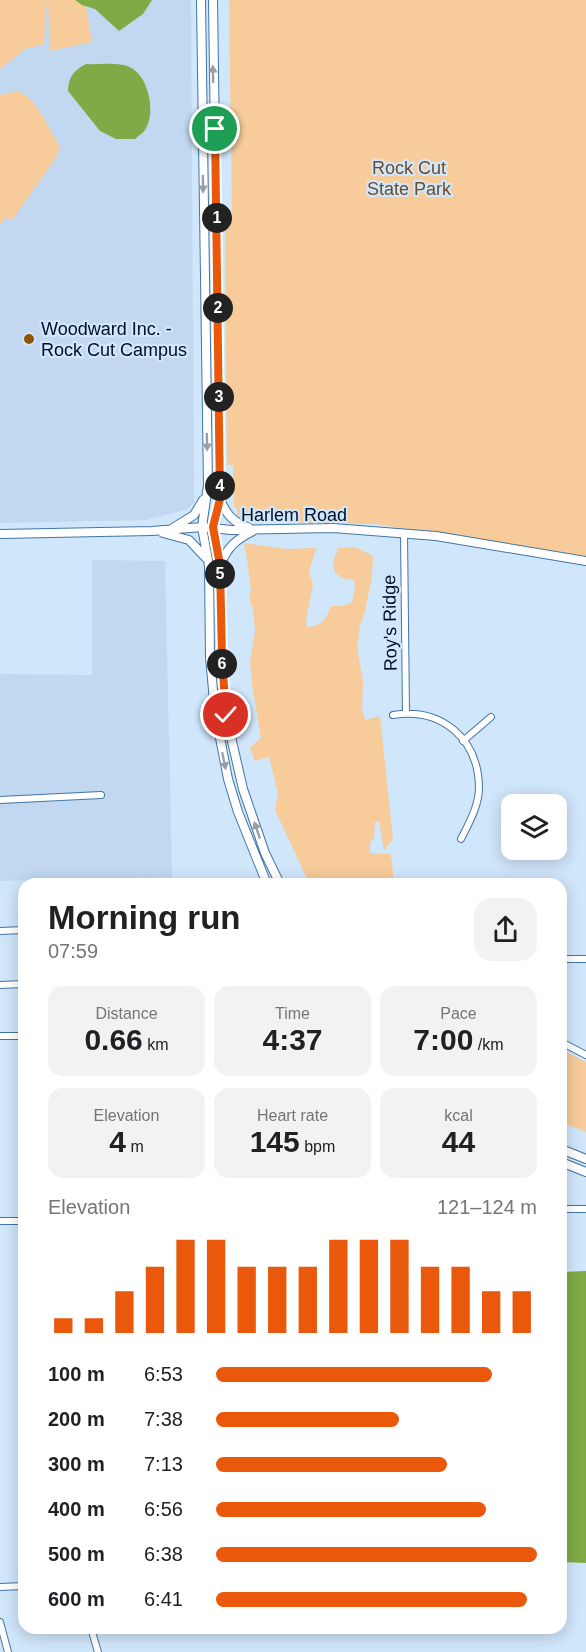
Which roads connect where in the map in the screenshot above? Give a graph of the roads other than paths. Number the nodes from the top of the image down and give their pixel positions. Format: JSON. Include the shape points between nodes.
{"nodes":[{"id":1,"x":201,"y":0,"type":"edge"},
{"id":2,"x":213,"y":0,"type":"edge"},
{"id":3,"x":208,"y":484,"type":"junction"},
{"id":4,"x":220,"y":499,"type":"junction"},
{"id":5,"x":202,"y":527,"type":"junction"},
{"id":6,"x":213,"y":527,"type":"junction"},
{"id":7,"x":255,"y":530,"type":"junction"},
{"id":8,"x":152,"y":531,"type":"junction"},
{"id":9,"x":404,"y":533,"type":"junction"},
{"id":10,"x":0,"y":534,"type":"edge"},
{"id":11,"x":586,"y":561,"type":"edge"},
{"id":12,"x":220,"y":565,"type":"junction"},
{"id":13,"x":209,"y":566,"type":"junction"},
{"id":14,"x":406,"y":714,"type":"junction"},
{"id":15,"x":393,"y":715,"type":"dead end"},
{"id":16,"x":491,"y":717,"type":"dead end"},
{"id":17,"x":463,"y":741,"type":"junction"},
{"id":18,"x":101,"y":795,"type":"dead end"},
{"id":19,"x":0,"y":800,"type":"edge"},
{"id":20,"x":461,"y":839,"type":"dead end"},
{"id":21,"x":265,"y":878,"type":"edge"},
{"id":22,"x":277,"y":878,"type":"edge"},
{"id":23,"x":18,"y":930,"type":"edge"},
{"id":24,"x":0,"y":931,"type":"edge"},
{"id":25,"x":567,"y":959,"type":"edge"},
{"id":26,"x":586,"y":959,"type":"edge"},
{"id":27,"x":18,"y":984,"type":"edge"},
{"id":28,"x":0,"y":985,"type":"edge"},
{"id":29,"x":0,"y":1036,"type":"edge"},
{"id":30,"x":18,"y":1036,"type":"edge"},
{"id":31,"x":567,"y":1045,"type":"edge"},
{"id":32,"x":586,"y":1054,"type":"edge"},
{"id":33,"x":567,"y":1152,"type":"edge"},
{"id":34,"x":586,"y":1159,"type":"edge"},
{"id":35,"x":567,"y":1165,"type":"edge"},
{"id":36,"x":586,"y":1172,"type":"edge"},
{"id":37,"x":567,"y":1209,"type":"edge"},
{"id":38,"x":586,"y":1209,"type":"edge"},
{"id":39,"x":0,"y":1221,"type":"edge"},
{"id":40,"x":18,"y":1221,"type":"edge"},
{"id":41,"x":18,"y":1586,"type":"edge"},
{"id":42,"x":0,"y":1587,"type":"edge"},
{"id":43,"x":0,"y":1622,"type":"edge"},
{"id":44,"x":93,"y":1634,"type":"edge"},
{"id":45,"x":8,"y":1652,"type":"edge"},
{"id":46,"x":98,"y":1652,"type":"edge"}],
"edges":[{"from":1,"to":3,"type":"main road","one_way":true},
{"from":4,"to":2,"type":"main road","one_way":true},
{"from":3,"to":5,"type":"main road"},
{"from":3,"to":8,"type":"main road","via":[[194,514],[172,529]]},
{"from":4,"to":6,"type":"main road"},
{"from":4,"to":7,"type":"main road","via":[[232,520]]},
{"from":5,"to":6,"type":"main road","name":"Harlem Road"},
{"from":5,"to":8,"type":"main road","name":"Harlem Road"},
{"from":5,"to":13,"type":"main road"},
{"from":6,"to":7,"type":"main road","name":"Harlem Road"},
{"from":6,"to":12,"type":"main road"},
{"from":7,"to":9,"type":"main road","name":"Harlem Road","via":[[333,528]]},
{"from":7,"to":12,"type":"main road","via":[[233,543]]},
{"from":8,"to":10,"type":"main road","name":"Harlem Road"},
{"from":8,"to":13,"type":"main road","via":[[189,540],[203,553]]},
{"from":9,"to":11,"type":"main road","name":"Harlem Road"},
{"from":9,"to":14,"type":"street","name":"Roy's Ridge"},
{"from":22,"to":12,"type":"main road","one_way":true,"via":[[243,789],[226,715]]},
{"from":13,"to":21,"type":"main road","one_way":true,"via":[[215,712],[228,779]]},
{"from":14,"to":15,"type":"street"},
{"from":14,"to":17,"type":"street","via":[[443,720]]},
{"from":16,"to":17,"type":"street"},
{"from":17,"to":20,"type":"street","via":[[471,752],[478,787],[473,814]]},
{"from":18,"to":19,"type":"street"},
{"from":23,"to":24,"type":"street"},
{"from":25,"to":26,"type":"street"},
{"from":27,"to":28,"type":"street"},
{"from":29,"to":30,"type":"street"},
{"from":31,"to":32,"type":"street"},
{"from":33,"to":34,"type":"main road"},
{"from":35,"to":36,"type":"main road"},
{"from":37,"to":38,"type":"street"},
{"from":39,"to":40,"type":"street"},
{"from":41,"to":42,"type":"street"},
{"from":43,"to":45,"type":"street"},
{"from":44,"to":46,"type":"street"}]}
